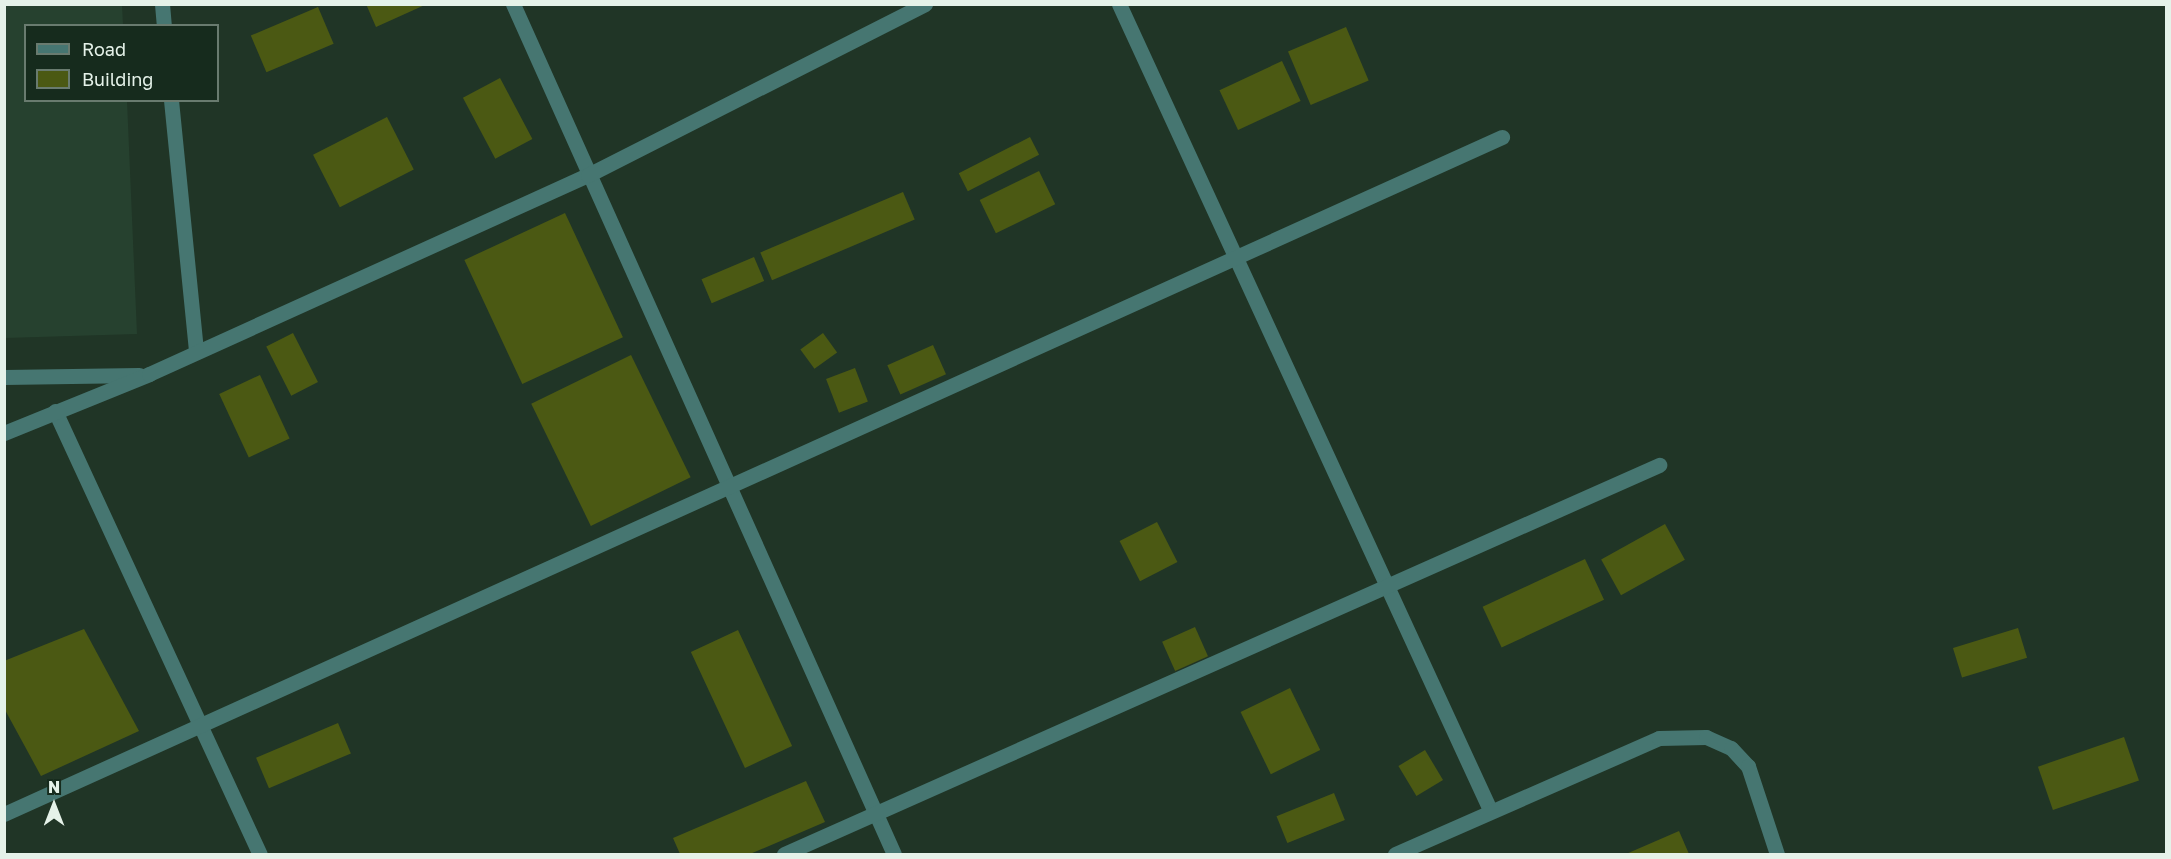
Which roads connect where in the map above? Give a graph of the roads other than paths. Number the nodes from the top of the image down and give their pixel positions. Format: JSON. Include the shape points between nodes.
{"nodes":[{"id":1,"x":162,"y":4,"type":"edge"},
{"id":2,"x":513,"y":4,"type":"edge"},
{"id":3,"x":925,"y":4,"type":"edge"},
{"id":4,"x":1119,"y":4,"type":"edge"},
{"id":5,"x":164,"y":24,"type":"edge"},
{"id":6,"x":171,"y":102,"type":"edge"},
{"id":7,"x":1502,"y":137,"type":"dead end"},
{"id":8,"x":588,"y":175,"type":"junction"},
{"id":9,"x":1234,"y":257,"type":"junction"},
{"id":10,"x":196,"y":352,"type":"junction"},
{"id":11,"x":149,"y":374,"type":"junction"},
{"id":12,"x":4,"y":377,"type":"edge"},
{"id":13,"x":56,"y":411,"type":"junction"},
{"id":14,"x":4,"y":433,"type":"edge"},
{"id":15,"x":1659,"y":465,"type":"dead end"},
{"id":16,"x":730,"y":486,"type":"junction"},
{"id":17,"x":1384,"y":586,"type":"junction"},
{"id":18,"x":202,"y":724,"type":"junction"},
{"id":19,"x":1490,"y":810,"type":"junction"},
{"id":20,"x":876,"y":812,"type":"junction"},
{"id":21,"x":4,"y":814,"type":"edge"},
{"id":22,"x":260,"y":855,"type":"edge"},
{"id":23,"x":784,"y":855,"type":"edge"},
{"id":24,"x":894,"y":855,"type":"edge"},
{"id":25,"x":1395,"y":855,"type":"edge"},
{"id":26,"x":1777,"y":855,"type":"edge"}],
"edges":[{"from":1,"to":5,"type":"street"},
{"from":2,"to":8,"type":"street"},
{"from":3,"to":8,"type":"street"},
{"from":4,"to":9,"type":"street"},
{"from":6,"to":10,"type":"street"},
{"from":7,"to":9,"type":"street"},
{"from":8,"to":10,"type":"street"},
{"from":8,"to":16,"type":"street"},
{"from":9,"to":16,"type":"street"},
{"from":9,"to":17,"type":"street"},
{"from":10,"to":11,"type":"street"},
{"from":11,"to":12,"type":"street"},
{"from":11,"to":13,"type":"street"},
{"from":13,"to":14,"type":"street"},
{"from":13,"to":18,"type":"street"},
{"from":15,"to":17,"type":"street"},
{"from":16,"to":18,"type":"street"},
{"from":16,"to":20,"type":"street"},
{"from":17,"to":19,"type":"street"},
{"from":17,"to":20,"type":"street"},
{"from":18,"to":21,"type":"street"},
{"from":18,"to":22,"type":"street"},
{"from":19,"to":25,"type":"street"},
{"from":19,"to":26,"type":"street","via":[[1659,738],[1706,737],[1731,748],[1748,766]]},
{"from":20,"to":23,"type":"street"},
{"from":20,"to":24,"type":"street"}]}
